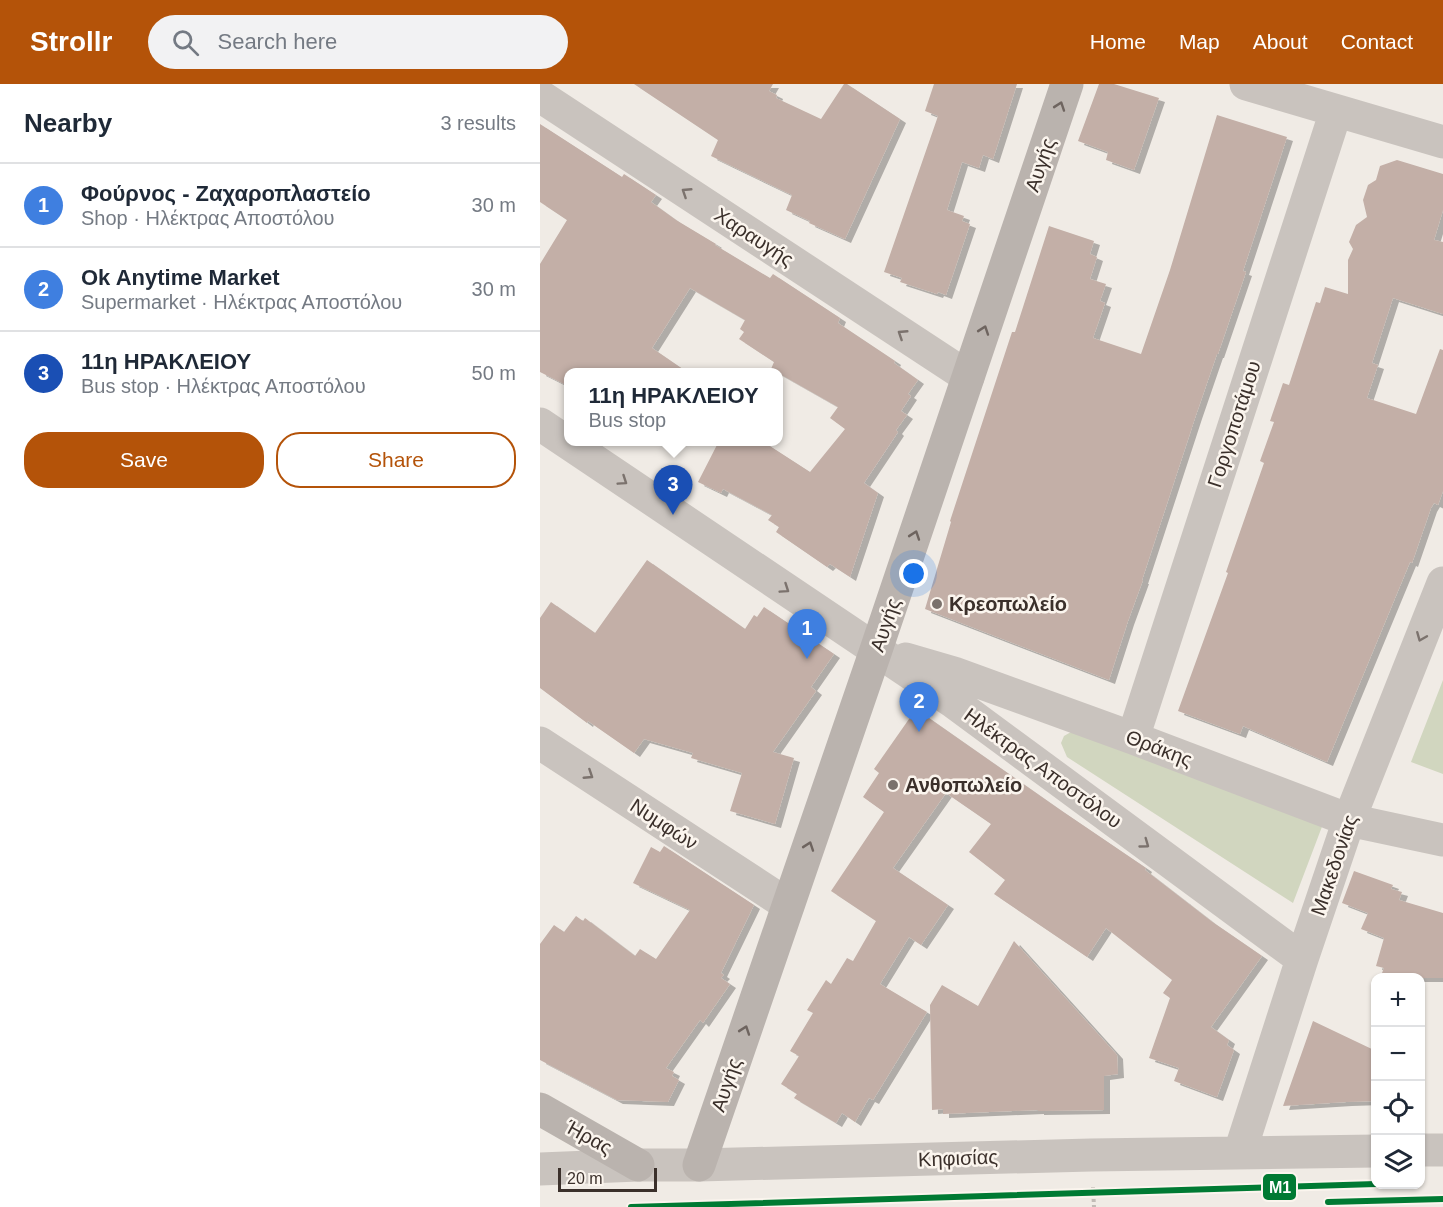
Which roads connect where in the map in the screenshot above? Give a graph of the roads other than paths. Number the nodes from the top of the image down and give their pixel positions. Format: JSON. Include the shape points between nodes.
{"nodes":[{"id":1,"x":1067,"y":84,"type":"edge"},
{"id":2,"x":1246,"y":84,"type":"edge"},
{"id":3,"x":540,"y":96,"type":"edge"},
{"id":4,"x":1336,"y":111,"type":"junction"},
{"id":5,"x":1443,"y":142,"type":"edge"},
{"id":6,"x":968,"y":377,"type":"junction"},
{"id":7,"x":540,"y":424,"type":"edge"},
{"id":8,"x":564,"y":440,"type":"edge"},
{"id":9,"x":573,"y":446,"type":"edge"},
{"id":10,"x":1443,"y":583,"type":"edge"},
{"id":11,"x":876,"y":650,"type":"junction"},
{"id":12,"x":1133,"y":738,"type":"junction"},
{"id":13,"x":540,"y":743,"type":"edge"},
{"id":14,"x":1349,"y":820,"type":"junction"},
{"id":15,"x":1443,"y":840,"type":"edge"},
{"id":16,"x":788,"y":905,"type":"junction"},
{"id":17,"x":1302,"y":959,"type":"junction"},
{"id":18,"x":540,"y":1110,"type":"edge"},
{"id":19,"x":1371,"y":1150,"type":"edge"},
{"id":20,"x":1425,"y":1150,"type":"edge"},
{"id":21,"x":1443,"y":1150,"type":"edge"},
{"id":22,"x":1240,"y":1152,"type":"junction"},
{"id":23,"x":638,"y":1165,"type":"junction"},
{"id":24,"x":699,"y":1165,"type":"junction"},
{"id":25,"x":540,"y":1169,"type":"edge"}],
"edges":[{"from":6,"to":1,"type":"street","name":"Αυγής","one_way":true},
{"from":2,"to":4,"type":"street"},
{"from":6,"to":3,"type":"street","name":"Χαραυγής","one_way":true},
{"from":4,"to":5,"type":"street"},
{"from":4,"to":12,"type":"street","name":"Γοργοποτάμου"},
{"from":11,"to":6,"type":"street","name":"Αυγής","one_way":true},
{"from":7,"to":8,"type":"street","name":"Ηλέκτρας Αποστόλου","one_way":true},
{"from":9,"to":11,"type":"street","name":"Ηλέκτρας Αποστόλου","one_way":true},
{"from":10,"to":14,"type":"street","name":"Μακεδονίας","one_way":true},
{"from":11,"to":12,"type":"street","name":"Θράκης","via":[[954,673]]},
{"from":16,"to":11,"type":"street","name":"Αυγής","one_way":true},
{"from":11,"to":17,"type":"street","name":"Ηλέκτρας Αποστόλου","one_way":true,"via":[[952,701]]},
{"from":12,"to":14,"type":"street","name":"Θράκης"},
{"from":13,"to":16,"type":"street","name":"Νυμφών","one_way":true},
{"from":14,"to":15,"type":"street","name":"Θράκης"},
{"from":14,"to":17,"type":"street","name":"Μακεδονίας"},
{"from":24,"to":16,"type":"street","name":"Αυγής","one_way":true},
{"from":17,"to":22,"type":"street","name":"Μακεδονίας"},
{"from":18,"to":23,"type":"street","name":"Ήρας"},
{"from":19,"to":22,"type":"street","name":"Κηφισίας"},
{"from":20,"to":21,"type":"street"},
{"from":22,"to":24,"type":"street","name":"Κηφισίας"},
{"from":23,"to":24,"type":"street","name":"Κηφισίας"},
{"from":23,"to":25,"type":"street","name":"Κηφισίας"}]}
